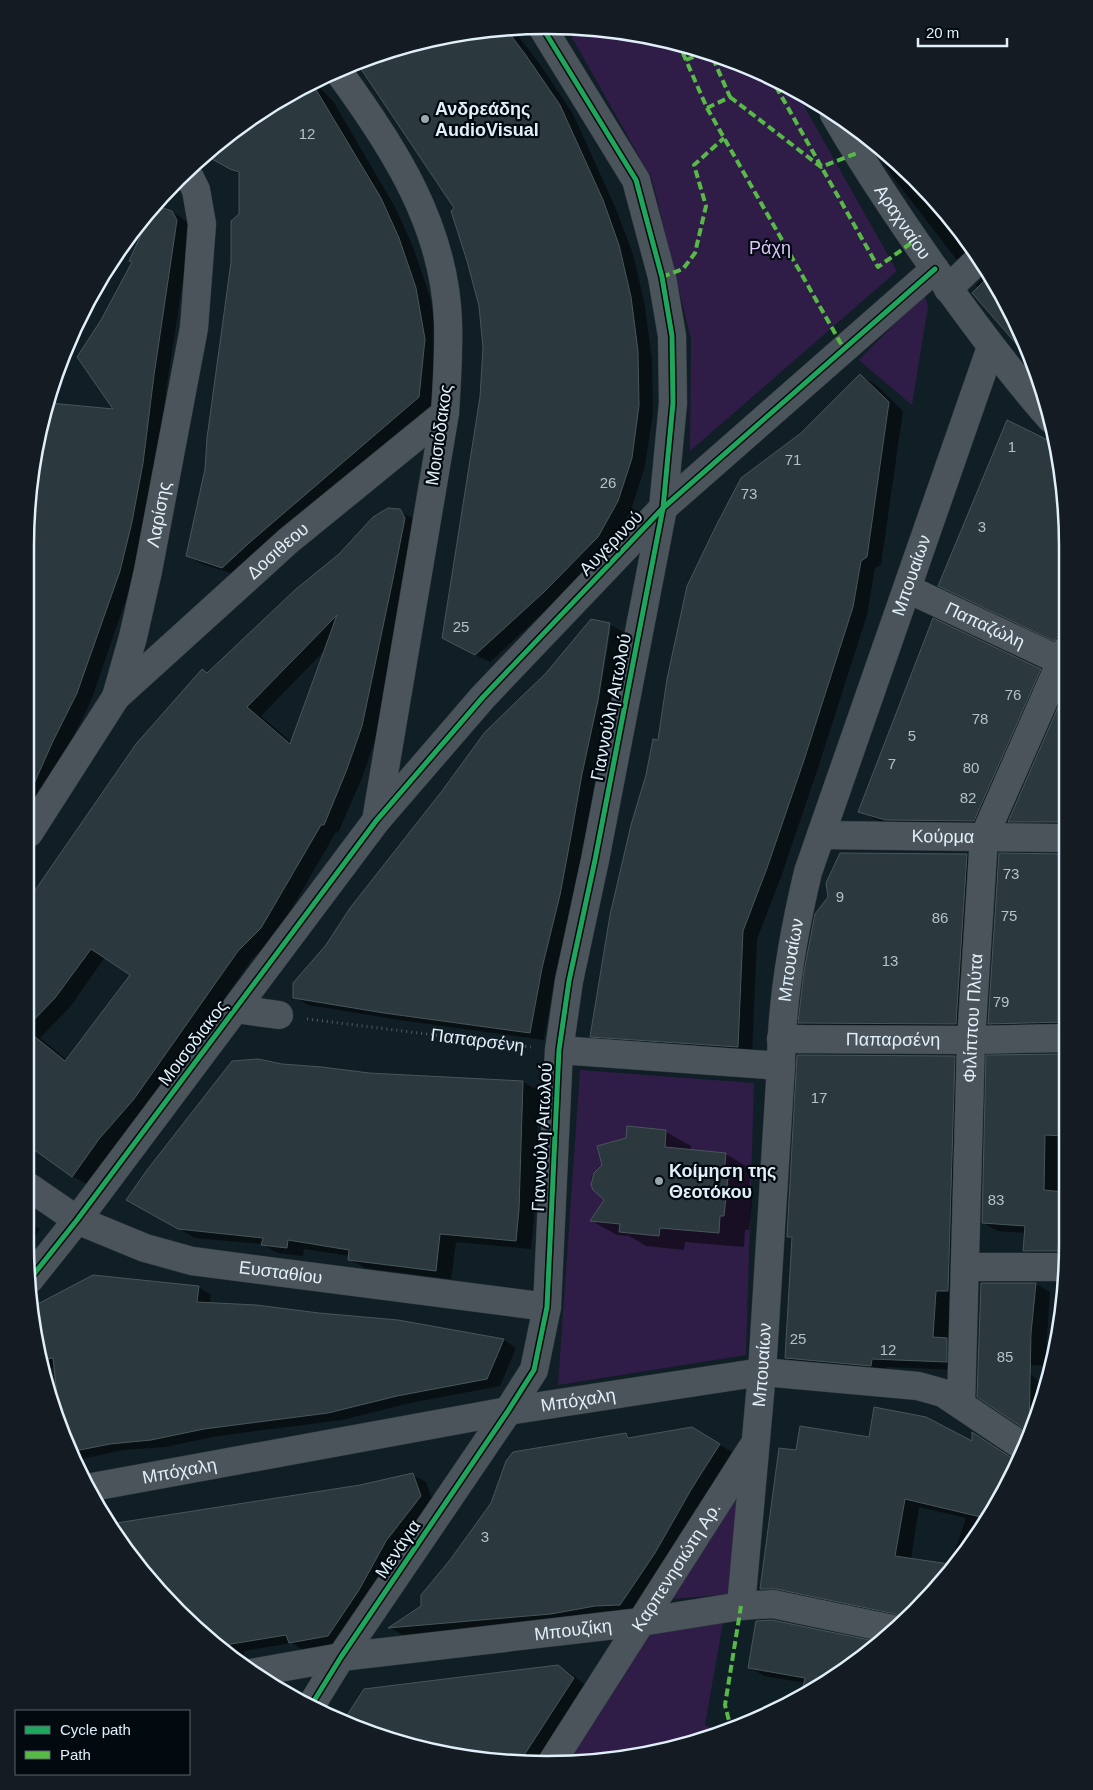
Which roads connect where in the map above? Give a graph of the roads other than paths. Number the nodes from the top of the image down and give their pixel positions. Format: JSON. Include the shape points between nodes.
{"nodes":[{"id":1,"x":546,"y":34,"type":"edge"},
{"id":2,"x":342,"y":77,"type":"edge"},
{"id":3,"x":855,"y":137,"type":"edge"},
{"id":4,"x":864,"y":147,"type":"edge"},
{"id":5,"x":190,"y":178,"type":"edge"},
{"id":6,"x":973,"y":262,"type":"edge"},
{"id":7,"x":942,"y":279,"type":"junction"},
{"id":8,"x":991,"y":347,"type":"junction"},
{"id":9,"x":1039,"y":405,"type":"edge"},
{"id":10,"x":445,"y":414,"type":"junction"},
{"id":11,"x":663,"y":508,"type":"junction"},
{"id":12,"x":908,"y":589,"type":"junction"},
{"id":13,"x":1059,"y":653,"type":"edge"},
{"id":14,"x":1059,"y":666,"type":"edge"},
{"id":15,"x":116,"y":697,"type":"junction"},
{"id":16,"x":376,"y":822,"type":"junction"},
{"id":17,"x":34,"y":827,"type":"edge"},
{"id":18,"x":821,"y":835,"type":"junction"},
{"id":19,"x":984,"y":837,"type":"junction"},
{"id":20,"x":1059,"y":838,"type":"edge"},
{"id":21,"x":236,"y":1009,"type":"junction"},
{"id":22,"x":279,"y":1015,"type":"road end"},
{"id":23,"x":1059,"y":1038,"type":"edge"},
{"id":24,"x":781,"y":1039,"type":"junction"},
{"id":25,"x":971,"y":1040,"type":"junction"},
{"id":26,"x":560,"y":1050,"type":"junction"},
{"id":27,"x":781,"y":1066,"type":"junction"},
{"id":28,"x":34,"y":1190,"type":"edge"},
{"id":29,"x":76,"y":1220,"type":"junction"},
{"id":30,"x":1058,"y":1267,"type":"edge"},
{"id":31,"x":966,"y":1268,"type":"junction"},
{"id":32,"x":35,"y":1273,"type":"edge"},
{"id":33,"x":547,"y":1306,"type":"junction"},
{"id":34,"x":762,"y":1372,"type":"junction"},
{"id":35,"x":961,"y":1404,"type":"junction"},
{"id":36,"x":508,"y":1410,"type":"junction"},
{"id":37,"x":1018,"y":1443,"type":"edge"},
{"id":38,"x":754,"y":1445,"type":"junction"},
{"id":39,"x":95,"y":1486,"type":"edge"},
{"id":40,"x":741,"y":1606,"type":"junction"},
{"id":41,"x":641,"y":1622,"type":"junction"},
{"id":42,"x":886,"y":1628,"type":"edge"},
{"id":43,"x":341,"y":1657,"type":"junction"},
{"id":44,"x":263,"y":1671,"type":"edge"},
{"id":45,"x":314,"y":1700,"type":"edge"},
{"id":46,"x":556,"y":1756,"type":"edge"}],
"edges":[{"from":1,"to":11,"type":"street","name":"Γιαννούλη Αιτωλού","via":[[636,180],[662,277],[672,336],[673,403]]},
{"from":2,"to":10,"type":"street","name":"Μοισιόδακος","via":[[401,165],[416,193],[438,255],[448,321]]},
{"from":3,"to":4,"type":"street","name":"Αραχναίου"},
{"from":4,"to":7,"type":"street","name":"Αραχναίου"},
{"from":5,"to":15,"type":"street","name":"Λαρίσης","via":[[196,190],[202,224],[194,328],[148,571]]},
{"from":6,"to":7,"type":"street","name":"Αυγερινού"},
{"from":7,"to":8,"type":"street","name":"Αραχναίου"},
{"from":7,"to":11,"type":"street","name":"Αυγερινού"},
{"from":8,"to":9,"type":"street","name":"Αραχναίου"},
{"from":8,"to":12,"type":"street","name":"Μπουαίων"},
{"from":10,"to":15,"type":"street","name":"Δοσιθεου","via":[[288,541]]},
{"from":10,"to":16,"type":"street","name":"Μοισιόδακος"},
{"from":11,"to":16,"type":"street","name":"Αυγερινού","via":[[483,698]]},
{"from":11,"to":26,"type":"street","name":"Γιαννούλη Αιτωλού","via":[[570,981]]},
{"from":12,"to":13,"type":"street","name":"Παπαζώλη"},
{"from":12,"to":18,"type":"street","name":"Μπουαίων"},
{"from":14,"to":19,"type":"street","name":"Φιλίππου Πλύτα"},
{"from":15,"to":17,"type":"street","name":"Λαρίσης"},
{"from":16,"to":21,"type":"street","name":"Μοισοδιακος"},
{"from":18,"to":19,"type":"street","name":"Κούρμα"},
{"from":18,"to":24,"type":"street","name":"Μπουαίων","via":[[796,921]]},
{"from":19,"to":20,"type":"street","name":"Κούρμα"},
{"from":19,"to":25,"type":"street","name":"Φιλίππου Πλύτα"},
{"from":21,"to":22,"type":"street"},
{"from":21,"to":29,"type":"street","name":"Μοισοδιακος"},
{"from":23,"to":25,"type":"street","name":"Παπαρσένη"},
{"from":24,"to":25,"type":"street","name":"Παπαρσένη"},
{"from":24,"to":27,"type":"street","name":"Μπουαίων"},
{"from":25,"to":31,"type":"street","name":"Φιλίππου Πλύτα"},
{"from":26,"to":27,"type":"street"},
{"from":26,"to":33,"type":"street","name":"Γιαννούλη Αιτωλού"},
{"from":27,"to":34,"type":"street","name":"Μπουαίων"},
{"from":28,"to":29,"type":"street","name":"Ευσταθίου"},
{"from":29,"to":32,"type":"street","name":"Μοισοδιακος"},
{"from":29,"to":33,"type":"street","name":"Ευσταθίου","via":[[145,1248],[192,1261]]},
{"from":30,"to":31,"type":"street"},
{"from":31,"to":35,"type":"street","name":"Φιλίππου Πλύτα"},
{"from":33,"to":36,"type":"street","name":"Γιαννούλη Αιτωλού","via":[[534,1370]]},
{"from":34,"to":35,"type":"street","name":"Μπόχαλη","via":[[918,1386],[943,1393]]},
{"from":34,"to":36,"type":"street","name":"Μπόχαλη"},
{"from":34,"to":38,"type":"street","name":"Μπουαίων"},
{"from":35,"to":37,"type":"street","name":"Μπόχαλη"},
{"from":36,"to":39,"type":"street","name":"Μπόχαλη"},
{"from":36,"to":43,"type":"street","name":"Μενάγια"},
{"from":38,"to":40,"type":"street","name":"Μπουαίων"},
{"from":38,"to":41,"type":"street","name":"Καρπενησιώτη Αρ."},
{"from":40,"to":41,"type":"street","name":"Μπουζίκη"},
{"from":40,"to":42,"type":"street","name":"Μπουζίκη","via":[[773,1604]]},
{"from":41,"to":43,"type":"street","name":"Μπουζίκη"},
{"from":41,"to":46,"type":"street","name":"Καρπενησιώτη Αρ."},
{"from":43,"to":44,"type":"street","name":"Μπουζίκη"},
{"from":43,"to":45,"type":"street","name":"Μενάγια"}]}
